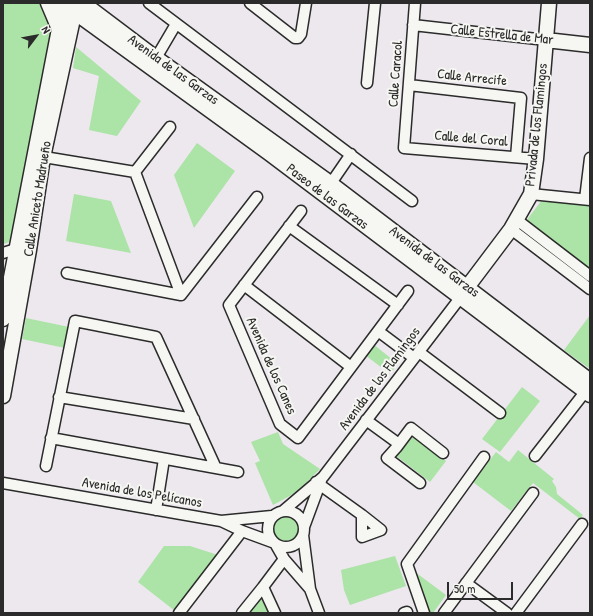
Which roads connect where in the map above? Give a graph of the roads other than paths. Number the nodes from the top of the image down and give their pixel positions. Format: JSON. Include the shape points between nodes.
{"nodes":[{"id":1,"x":48,"y":3,"type":"edge"},
{"id":2,"x":149,"y":3,"type":"edge"},
{"id":3,"x":250,"y":3,"type":"edge"},
{"id":4,"x":306,"y":3,"type":"edge"},
{"id":5,"x":376,"y":3,"type":"edge"},
{"id":6,"x":415,"y":3,"type":"edge"},
{"id":7,"x":549,"y":3,"type":"edge"},
{"id":8,"x":70,"y":5,"type":"edge"},
{"id":9,"x":176,"y":24,"type":"junction"},
{"id":10,"x":413,"y":24,"type":"junction"},
{"id":11,"x":59,"y":29,"type":"junction"},
{"id":12,"x":546,"y":40,"type":"junction"},
{"id":13,"x":590,"y":44,"type":"edge"},
{"id":14,"x":156,"y":58,"type":"junction"},
{"id":15,"x":367,"y":83,"type":"dead end"},
{"id":16,"x":409,"y":85,"type":"junction"},
{"id":17,"x":170,"y":127,"type":"dead end"},
{"id":18,"x":404,"y":148,"type":"joint"},
{"id":19,"x":351,"y":154,"type":"junction"},
{"id":20,"x":39,"y":156,"type":"junction"},
{"id":21,"x":516,"y":157,"type":"junction"},
{"id":22,"x":590,"y":158,"type":"edge"},
{"id":23,"x":536,"y":159,"type":"junction"},
{"id":24,"x":135,"y":172,"type":"junction"},
{"id":25,"x":327,"y":189,"type":"junction"},
{"id":26,"x":530,"y":194,"type":"junction"},
{"id":27,"x":257,"y":197,"type":"dead end"},
{"id":28,"x":588,"y":200,"type":"edge"},
{"id":29,"x":412,"y":201,"type":"dead end"},
{"id":30,"x":301,"y":212,"type":"dead end"},
{"id":31,"x":514,"y":225,"type":"junction"},
{"id":32,"x":289,"y":226,"type":"junction"},
{"id":33,"x":16,"y":251,"type":"edge"},
{"id":34,"x":579,"y":267,"type":"junction"},
{"id":35,"x":67,"y":272,"type":"dead end"},
{"id":36,"x":572,"y":276,"type":"junction"},
{"id":37,"x":590,"y":276,"type":"edge"},
{"id":38,"x":244,"y":285,"type":"junction"},
{"id":39,"x":590,"y":289,"type":"edge"},
{"id":40,"x":408,"y":291,"type":"dead end"},
{"id":41,"x":464,"y":293,"type":"junction"},
{"id":42,"x":181,"y":295,"type":"junction"},
{"id":43,"x":398,"y":305,"type":"junction"},
{"id":44,"x":3,"y":319,"type":"edge"},
{"id":45,"x":376,"y":334,"type":"junction"},
{"id":46,"x":414,"y":357,"type":"junction"},
{"id":47,"x":351,"y":367,"type":"junction"},
{"id":48,"x":588,"y":389,"type":"edge"},
{"id":49,"x":3,"y":396,"type":"edge"},
{"id":50,"x":60,"y":397,"type":"junction"},
{"id":51,"x":500,"y":413,"type":"dead end"},
{"id":52,"x":194,"y":419,"type":"junction"},
{"id":53,"x":365,"y":422,"type":"junction"},
{"id":54,"x":51,"y":438,"type":"junction"},
{"id":55,"x":397,"y":446,"type":"junction"},
{"id":56,"x":443,"y":453,"type":"dead end"},
{"id":57,"x":535,"y":456,"type":"dead end"},
{"id":58,"x":484,"y":457,"type":"dead end"},
{"id":59,"x":164,"y":459,"type":"junction"},
{"id":60,"x":46,"y":466,"type":"dead end"},
{"id":61,"x":216,"y":468,"type":"junction"},
{"id":62,"x":238,"y":472,"type":"dead end"},
{"id":63,"x":319,"y":481,"type":"junction"},
{"id":64,"x":3,"y":483,"type":"edge"},
{"id":65,"x":420,"y":484,"type":"dead end"},
{"id":66,"x":533,"y":493,"type":"dead end"},
{"id":67,"x":156,"y":510,"type":"junction"},
{"id":68,"x":283,"y":510,"type":"junction"},
{"id":69,"x":362,"y":515,"type":"dead end"},
{"id":70,"x":272,"y":516,"type":"junction"},
{"id":71,"x":221,"y":521,"type":"junction"},
{"id":72,"x":582,"y":524,"type":"dead end"},
{"id":73,"x":304,"y":531,"type":"junction"},
{"id":74,"x":242,"y":532,"type":"junction"},
{"id":75,"x":274,"y":543,"type":"junction"},
{"id":76,"x":284,"y":559,"type":"junction"},
{"id":77,"x":466,"y":583,"type":"junction"},
{"id":78,"x":263,"y":587,"type":"junction"},
{"id":79,"x":310,"y":589,"type":"junction"},
{"id":80,"x":501,"y":611,"type":"edge"},
{"id":81,"x":179,"y":613,"type":"edge"},
{"id":82,"x":242,"y":613,"type":"edge"},
{"id":83,"x":275,"y":613,"type":"edge"},
{"id":84,"x":319,"y":613,"type":"edge"},
{"id":85,"x":424,"y":613,"type":"edge"},
{"id":86,"x":444,"y":613,"type":"edge"},
{"id":87,"x":516,"y":613,"type":"edge"}],
"edges":[{"from":1,"to":11,"type":"main road"},
{"from":2,"to":9,"type":"street"},
{"from":3,"to":4,"type":"street","via":[[295,38],[301,34]]},
{"from":5,"to":15,"type":"street"},
{"from":6,"to":10,"type":"street","name":"Calle Caracol"},
{"from":7,"to":12,"type":"main road","name":"Privada de los Flamingos"},
{"from":8,"to":11,"type":"main road","name":"Calle Aniceto Madrueño"},
{"from":8,"to":14,"type":"main road","name":"Avenida de las Garzas"},
{"from":8,"to":20,"type":"main road","name":"Calle Aniceto Madrueño"},
{"from":8,"to":25,"type":"main road","name":"Paseo de las Garzas"},
{"from":9,"to":14,"type":"street"},
{"from":9,"to":19,"type":"street"},
{"from":10,"to":12,"type":"street","name":"Calle Estrella de Mar"},
{"from":10,"to":16,"type":"street","name":"Calle Caracol"},
{"from":11,"to":20,"type":"main road","name":"Calle Aniceto Madrueño"},
{"from":12,"to":13,"type":"main road","name":"Calle Estrella de Mar"},
{"from":12,"to":23,"type":"main road","name":"Privada de los Flamingos"},
{"from":14,"to":25,"type":"main road","name":"Avenida de las Garzas"},
{"from":16,"to":18,"type":"street","name":"Calle Caracol"},
{"from":16,"to":21,"type":"street","name":"Calle Arrecife","via":[[521,98]]},
{"from":17,"to":24,"type":"street"},
{"from":18,"to":21,"type":"street","name":"Calle del Coral"},
{"from":19,"to":25,"type":"street"},
{"from":19,"to":29,"type":"street"},
{"from":20,"to":24,"type":"street"},
{"from":20,"to":33,"type":"main road","name":"Calle Aniceto Madrueño"},
{"from":21,"to":23,"type":"street","name":"Calle del Coral"},
{"from":22,"to":28,"type":"street"},
{"from":23,"to":26,"type":"main road","name":"Privada de los Flamingos"},
{"from":24,"to":42,"type":"street"},
{"from":25,"to":41,"type":"main road","name":"Avenida de las Garzas"},
{"from":26,"to":28,"type":"street"},
{"from":26,"to":31,"type":"main road","name":"Privada de los Flamingos"},
{"from":27,"to":42,"type":"street"},
{"from":30,"to":32,"type":"street","name":"Avenida de los Canes"},
{"from":31,"to":34,"type":"street"},
{"from":31,"to":36,"type":"street"},
{"from":31,"to":41,"type":"main road","name":"Privada de los Flamingos"},
{"from":32,"to":38,"type":"street","name":"Avenida de los Canes"},
{"from":32,"to":43,"type":"street"},
{"from":33,"to":44,"type":"main road","name":"Calle Aniceto Madrueño"},
{"from":33,"to":49,"type":"main road","name":"Calle Aniceto Madrueño"},
{"from":34,"to":36,"type":"street"},
{"from":34,"to":37,"type":"street"},
{"from":35,"to":42,"type":"street"},
{"from":36,"to":39,"type":"street"},
{"from":38,"to":47,"type":"street"},
{"from":38,"to":47,"type":"street","name":"Avenida de los Canes","via":[[229,305],[280,424],[298,438]]},
{"from":40,"to":43,"type":"street","name":"Avenida de los Canes"},
{"from":41,"to":46,"type":"street","name":"Avenida de los Flamingos"},
{"from":41,"to":48,"type":"main road","name":"Avenida de las Garzas"},
{"from":43,"to":45,"type":"street","name":"Avenida de los Canes"},
{"from":45,"to":46,"type":"street"},
{"from":45,"to":47,"type":"street","name":"Avenida de los Canes"},
{"from":46,"to":51,"type":"street"},
{"from":46,"to":53,"type":"street","name":"Avenida de los Flamingos"},
{"from":48,"to":57,"type":"street"},
{"from":50,"to":52,"type":"street"},
{"from":50,"to":52,"type":"street","via":[[75,321],[156,337]]},
{"from":50,"to":54,"type":"street"},
{"from":52,"to":61,"type":"street"},
{"from":53,"to":55,"type":"street"},
{"from":53,"to":63,"type":"street","name":"Avenida de los Flamingos"},
{"from":54,"to":59,"type":"street"},
{"from":54,"to":60,"type":"street"},
{"from":55,"to":56,"type":"street","via":[[411,428]]},
{"from":55,"to":65,"type":"street","via":[[388,458]]},
{"from":58,"to":85,"type":"street","via":[[407,564]]},
{"from":59,"to":61,"type":"street"},
{"from":59,"to":67,"type":"street"},
{"from":61,"to":62,"type":"street"},
{"from":63,"to":68,"type":"street","name":"Avenida de los Flamingos"},
{"from":63,"to":69,"type":"street"},
{"from":63,"to":73,"type":"street","name":"Avenida de los Flamingos"},
{"from":64,"to":67,"type":"street","name":"Avenida de los Pelícanos"},
{"from":66,"to":77,"type":"street"},
{"from":67,"to":71,"type":"street","name":"Avenida de los Pelícanos"},
{"from":68,"to":70,"type":"street"},
{"from":68,"to":73,"type":"street","via":[[299,516]]},
{"from":70,"to":71,"type":"street"},
{"from":70,"to":75,"type":"street","via":[[267,532]]},
{"from":71,"to":74,"type":"street","name":"Avenida de los Pelícanos"},
{"from":72,"to":87,"type":"street"},
{"from":73,"to":75,"type":"street","via":[[297,544],[292,546]]},
{"from":73,"to":79,"type":"street","name":"Avenida de los Flamingos"},
{"from":74,"to":75,"type":"street","name":"Avenida de los Pelícanos"},
{"from":74,"to":81,"type":"street"},
{"from":75,"to":76,"type":"street"},
{"from":76,"to":78,"type":"street"},
{"from":76,"to":79,"type":"street"},
{"from":77,"to":80,"type":"street"},
{"from":77,"to":86,"type":"street"},
{"from":78,"to":82,"type":"street"},
{"from":78,"to":83,"type":"street"},
{"from":79,"to":84,"type":"street"}]}
